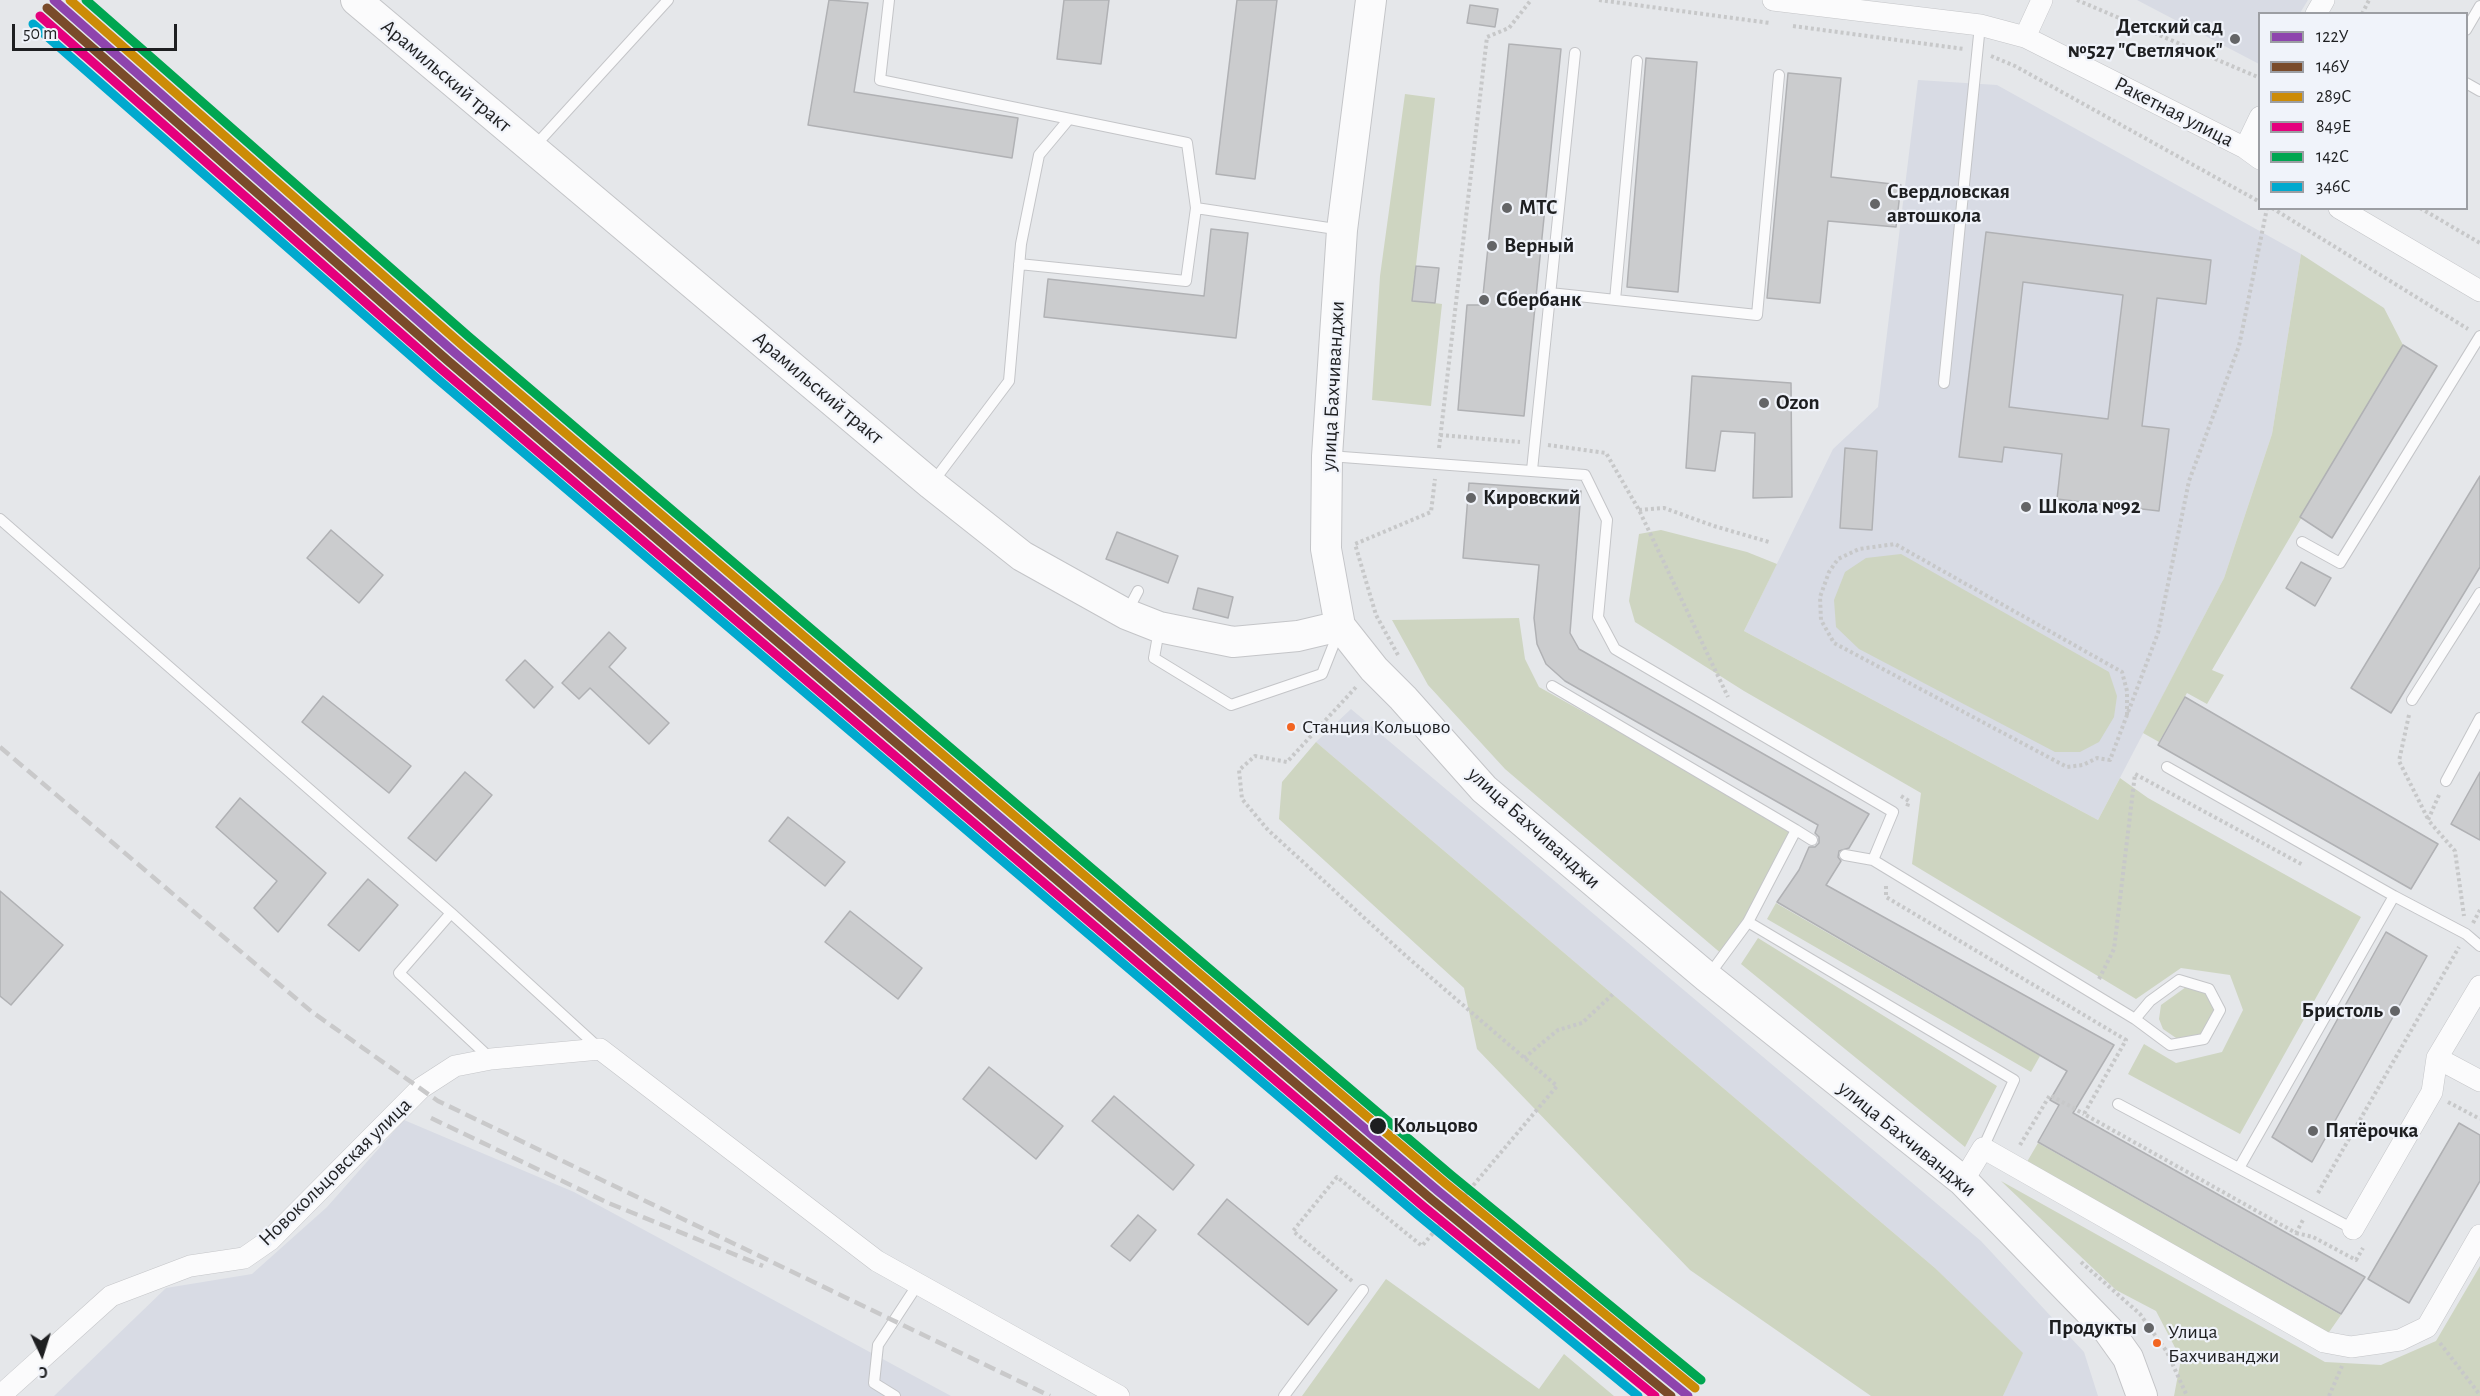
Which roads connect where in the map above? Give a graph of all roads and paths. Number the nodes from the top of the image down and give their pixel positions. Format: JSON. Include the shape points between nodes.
{"nodes":[{"id":1,"x":356,"y":0,"type":"edge"},
{"id":2,"x":668,"y":0,"type":"edge"},
{"id":3,"x":889,"y":0,"type":"edge"},
{"id":4,"x":1371,"y":0,"type":"edge"},
{"id":5,"x":1531,"y":0,"type":"edge"},
{"id":6,"x":1599,"y":0,"type":"edge"},
{"id":7,"x":1773,"y":0,"type":"edge"},
{"id":8,"x":2042,"y":0,"type":"edge"},
{"id":9,"x":2077,"y":0,"type":"edge"},
{"id":10,"x":2480,"y":6,"type":"edge"},
{"id":11,"x":1777,"y":24,"type":"dead end"},
{"id":12,"x":1980,"y":25,"type":"junction"},
{"id":13,"x":1788,"y":26,"type":"dead end"},
{"id":14,"x":2468,"y":27,"type":"edge"},
{"id":15,"x":2025,"y":36,"type":"junction"},
{"id":16,"x":1978,"y":51,"type":"junction"},
{"id":17,"x":1575,"y":53,"type":"dead end"},
{"id":18,"x":1637,"y":61,"type":"dead end"},
{"id":19,"x":1779,"y":75,"type":"dead end"},
{"id":20,"x":2258,"y":78,"type":"edge"},
{"id":21,"x":1070,"y":119,"type":"junction"},
{"id":22,"x":2258,"y":122,"type":"edge"},
{"id":23,"x":533,"y":149,"type":"junction"},
{"id":24,"x":2252,"y":154,"type":"edge"},
{"id":25,"x":2258,"y":201,"type":"edge"},
{"id":26,"x":1196,"y":208,"type":"junction"},
{"id":27,"x":2267,"y":210,"type":"edge"},
{"id":28,"x":2275,"y":210,"type":"edge"},
{"id":29,"x":2342,"y":210,"type":"edge"},
{"id":30,"x":2423,"y":210,"type":"edge"},
{"id":31,"x":1342,"y":230,"type":"junction"},
{"id":32,"x":2480,"y":243,"type":"edge"},
{"id":33,"x":1018,"y":264,"type":"junction"},
{"id":34,"x":2480,"y":291,"type":"edge"},
{"id":35,"x":1550,"y":293,"type":"junction"},
{"id":36,"x":1615,"y":300,"type":"junction"},
{"id":37,"x":2480,"y":336,"type":"edge"},
{"id":38,"x":1944,"y":383,"type":"dead end"},
{"id":39,"x":1327,"y":456,"type":"junction"},
{"id":40,"x":1437,"y":465,"type":"junction"},
{"id":41,"x":1532,"y":470,"type":"junction"},
{"id":42,"x":932,"y":484,"type":"junction"},
{"id":43,"x":1639,"y":510,"type":"dead end"},
{"id":44,"x":0,"y":519,"type":"edge"},
{"id":45,"x":1769,"y":542,"type":"dead end"},
{"id":46,"x":2302,"y":542,"type":"dead end"},
{"id":47,"x":1355,"y":544,"type":"dead end"},
{"id":48,"x":2480,"y":593,"type":"edge"},
{"id":49,"x":1340,"y":626,"type":"junction"},
{"id":50,"x":1159,"y":627,"type":"junction"},
{"id":51,"x":1392,"y":644,"type":"dead end"},
{"id":52,"x":1374,"y":669,"type":"junction"},
{"id":53,"x":1552,"y":686,"type":"dead end"},
{"id":54,"x":2412,"y":700,"type":"joint"},
{"id":55,"x":2127,"y":715,"type":"junction"},
{"id":56,"x":2480,"y":718,"type":"edge"},
{"id":57,"x":2167,"y":767,"type":"dead end"},
{"id":58,"x":2446,"y":781,"type":"joint"},
{"id":59,"x":2428,"y":820,"type":"junction"},
{"id":60,"x":1796,"y":831,"type":"junction"},
{"id":61,"x":1812,"y":840,"type":"dead end"},
{"id":62,"x":1845,"y":855,"type":"dead end"},
{"id":63,"x":1873,"y":860,"type":"junction"},
{"id":64,"x":2313,"y":871,"type":"dead end"},
{"id":65,"x":2394,"y":896,"type":"junction"},
{"id":66,"x":2480,"y":910,"type":"edge"},
{"id":67,"x":452,"y":913,"type":"junction"},
{"id":68,"x":1748,"y":922,"type":"junction"},
{"id":69,"x":2466,"y":934,"type":"junction"},
{"id":70,"x":2447,"y":944,"type":"dead end"},
{"id":71,"x":2480,"y":946,"type":"edge"},
{"id":72,"x":2457,"y":950,"type":"junction"},
{"id":73,"x":1707,"y":977,"type":"junction"},
{"id":74,"x":1613,"y":994,"type":"dead end"},
{"id":75,"x":2478,"y":994,"type":"edge"},
{"id":76,"x":2092,"y":995,"type":"junction"},
{"id":77,"x":2089,"y":1017,"type":"dead end"},
{"id":78,"x":2135,"y":1020,"type":"junction"},
{"id":79,"x":600,"y":1049,"type":"junction"},
{"id":80,"x":1524,"y":1058,"type":"junction"},
{"id":81,"x":2437,"y":1058,"type":"junction"},
{"id":82,"x":491,"y":1059,"type":"junction"},
{"id":83,"x":2480,"y":1081,"type":"edge"},
{"id":84,"x":2118,"y":1104,"type":"dead end"},
{"id":85,"x":2084,"y":1114,"type":"dead end"},
{"id":86,"x":1406,"y":1148,"type":"dead end"},
{"id":87,"x":1983,"y":1148,"type":"junction"},
{"id":88,"x":2009,"y":1164,"type":"junction"},
{"id":89,"x":2239,"y":1168,"type":"junction"},
{"id":90,"x":1963,"y":1181,"type":"junction"},
{"id":91,"x":1463,"y":1197,"type":"junction"},
{"id":92,"x":2310,"y":1207,"type":"junction"},
{"id":93,"x":2354,"y":1229,"type":"joint"},
{"id":94,"x":2480,"y":1235,"type":"edge"},
{"id":95,"x":918,"y":1284,"type":"junction"},
{"id":96,"x":1363,"y":1290,"type":"joint"},
{"id":97,"x":2427,"y":1327,"type":"junction"},
{"id":98,"x":2351,"y":1347,"type":"junction"},
{"id":99,"x":2480,"y":1395,"type":"edge"},
{"id":100,"x":0,"y":1396,"type":"edge"},
{"id":101,"x":895,"y":1396,"type":"edge"},
{"id":102,"x":1119,"y":1396,"type":"edge"},
{"id":103,"x":1284,"y":1396,"type":"edge"},
{"id":104,"x":2142,"y":1396,"type":"edge"},
{"id":105,"x":2329,"y":1396,"type":"edge"}],
"edges":[{"from":1,"to":23,"type":"main road","name":"Арамильский тракт"},
{"from":2,"to":23,"type":"lane"},
{"from":3,"to":21,"type":"lane","via":[[880,80]]},
{"from":4,"to":31,"type":"main road","name":"улица Бахчиванджи"},
{"from":5,"to":40,"type":"path","via":[[1509,28],[1487,37]]},
{"from":6,"to":11,"type":"path"},
{"from":7,"to":12,"type":"street","name":"Ракетная улица"},
{"from":8,"to":15,"type":"street"},
{"from":9,"to":20,"type":"path"},
{"from":10,"to":14,"type":"lane"},
{"from":12,"to":15,"type":"street","name":"Ракетная улица"},
{"from":12,"to":16,"type":"lane"},
{"from":13,"to":16,"type":"path"},
{"from":15,"to":24,"type":"street","name":"Ракетная улица"},
{"from":16,"to":25,"type":"path","via":[[2015,66]]},
{"from":16,"to":38,"type":"lane"},
{"from":17,"to":35,"type":"lane"},
{"from":18,"to":36,"type":"lane"},
{"from":19,"to":36,"type":"lane","via":[[1757,315]]},
{"from":21,"to":26,"type":"lane","via":[[1187,143]]},
{"from":21,"to":33,"type":"lane","via":[[1039,155]]},
{"from":22,"to":24,"type":"street"},
{"from":23,"to":42,"type":"main road","name":"Арамильский тракт"},
{"from":26,"to":31,"type":"lane"},
{"from":26,"to":33,"type":"lane","via":[[1186,281]]},
{"from":27,"to":55,"type":"path","via":[[2239,346],[2189,481],[2158,633]]},
{"from":28,"to":37,"type":"path"},
{"from":29,"to":34,"type":"street"},
{"from":30,"to":32,"type":"path"},
{"from":31,"to":39,"type":"main road","name":"улица Бахчиванджи"},
{"from":33,"to":42,"type":"lane","via":[[1009,381]]},
{"from":35,"to":36,"type":"lane"},
{"from":35,"to":41,"type":"lane"},
{"from":37,"to":46,"type":"lane","via":[[2340,563]]},
{"from":39,"to":40,"type":"lane"},
{"from":39,"to":49,"type":"main road","name":"улица Бахчиванджи","via":[[1326,549]]},
{"from":40,"to":41,"type":"lane"},
{"from":40,"to":47,"type":"path","via":[[1431,512]]},
{"from":41,"to":63,"type":"lane","via":[[1585,475],[1607,520],[1598,617],[1615,649],[1893,812]]},
{"from":42,"to":50,"type":"main road","name":"Арамильский тракт","via":[[1022,556],[1132,603]]},
{"from":43,"to":45,"type":"path","via":[[1664,508]]},
{"from":44,"to":67,"type":"lane"},
{"from":48,"to":54,"type":"lane"},
{"from":49,"to":50,"type":"main road","name":"Арамильский тракт","via":[[1298,636],[1233,642]]},
{"from":49,"to":50,"type":"lane","via":[[1322,674],[1231,705],[1154,657]]},
{"from":49,"to":52,"type":"main road","name":"улица Бахчиванджи"},
{"from":51,"to":52,"type":"path"},
{"from":52,"to":73,"type":"main road","name":"улица Бахчиванджи","via":[[1484,789]]},
{"from":52,"to":80,"type":"path","via":[[1287,762],[1255,756],[1239,770],[1242,799],[1268,830],[1380,933]]},
{"from":53,"to":60,"type":"lane"},
{"from":54,"to":59,"type":"path","via":[[2399,762]]},
{"from":55,"to":55,"type":"path","via":[[2110,760],[2097,758],[2067,767],[1834,643],[1821,620],[1820,597],[1829,572],[1838,559],[1859,549],[1895,544],[2122,672]]},
{"from":56,"to":58,"type":"lane"},
{"from":57,"to":65,"type":"lane"},
{"from":58,"to":59,"type":"path"},
{"from":59,"to":69,"type":"path","via":[[2455,851]]},
{"from":60,"to":61,"type":"lane"},
{"from":60,"to":68,"type":"lane"},
{"from":62,"to":63,"type":"lane"},
{"from":63,"to":76,"type":"lane"},
{"from":64,"to":76,"type":"path","via":[[2135,774],[2114,949]]},
{"from":65,"to":69,"type":"lane"},
{"from":65,"to":89,"type":"lane"},
{"from":66,"to":69,"type":"path"},
{"from":67,"to":79,"type":"lane"},
{"from":67,"to":82,"type":"lane","via":[[399,973]]},
{"from":68,"to":73,"type":"lane"},
{"from":68,"to":87,"type":"lane","via":[[2013,1080]]},
{"from":69,"to":71,"type":"lane"},
{"from":69,"to":72,"type":"path"},
{"from":70,"to":72,"type":"path"},
{"from":72,"to":92,"type":"path"},
{"from":73,"to":90,"type":"main road","name":"улица Бахчиванджи"},
{"from":74,"to":80,"type":"path","via":[[1582,1023],[1558,1030]]},
{"from":75,"to":81,"type":"street"},
{"from":76,"to":77,"type":"path"},
{"from":76,"to":78,"type":"lane"},
{"from":78,"to":78,"type":"lane","via":[[2170,1045],[2204,1039],[2220,1010],[2210,988],[2179,980],[2150,1001]]},
{"from":79,"to":82,"type":"street","name":"Новокольцовская улица"},
{"from":79,"to":95,"type":"street","via":[[877,1261]]},
{"from":80,"to":91,"type":"path","via":[[1557,1086]]},
{"from":81,"to":83,"type":"street"},
{"from":81,"to":93,"type":"street","via":[[2432,1092]]},
{"from":82,"to":100,"type":"street","name":"Новокольцовская улица","via":[[455,1066],[421,1088],[270,1240],[253,1252],[244,1258],[190,1266],[111,1296]]},
{"from":84,"to":89,"type":"lane"},
{"from":85,"to":88,"type":"path","via":[[2050,1095]]},
{"from":86,"to":91,"type":"path"},
{"from":87,"to":88,"type":"street"},
{"from":87,"to":90,"type":"street"},
{"from":88,"to":98,"type":"street","via":[[2324,1342]]},
{"from":89,"to":92,"type":"lane"},
{"from":90,"to":104,"type":"main road","name":"улица Бахчиванджи","via":[[2108,1330],[2128,1358]]},
{"from":91,"to":96,"type":"path","via":[[1422,1246],[1337,1177],[1293,1232]]},
{"from":92,"to":93,"type":"lane"},
{"from":94,"to":97,"type":"street"},
{"from":95,"to":101,"type":"lane","via":[[878,1345],[874,1383]]},
{"from":95,"to":102,"type":"street"},
{"from":96,"to":103,"type":"lane"},
{"from":97,"to":98,"type":"street","via":[[2400,1340]]},
{"from":97,"to":99,"type":"path"},
{"from":98,"to":105,"type":"path"}]}
